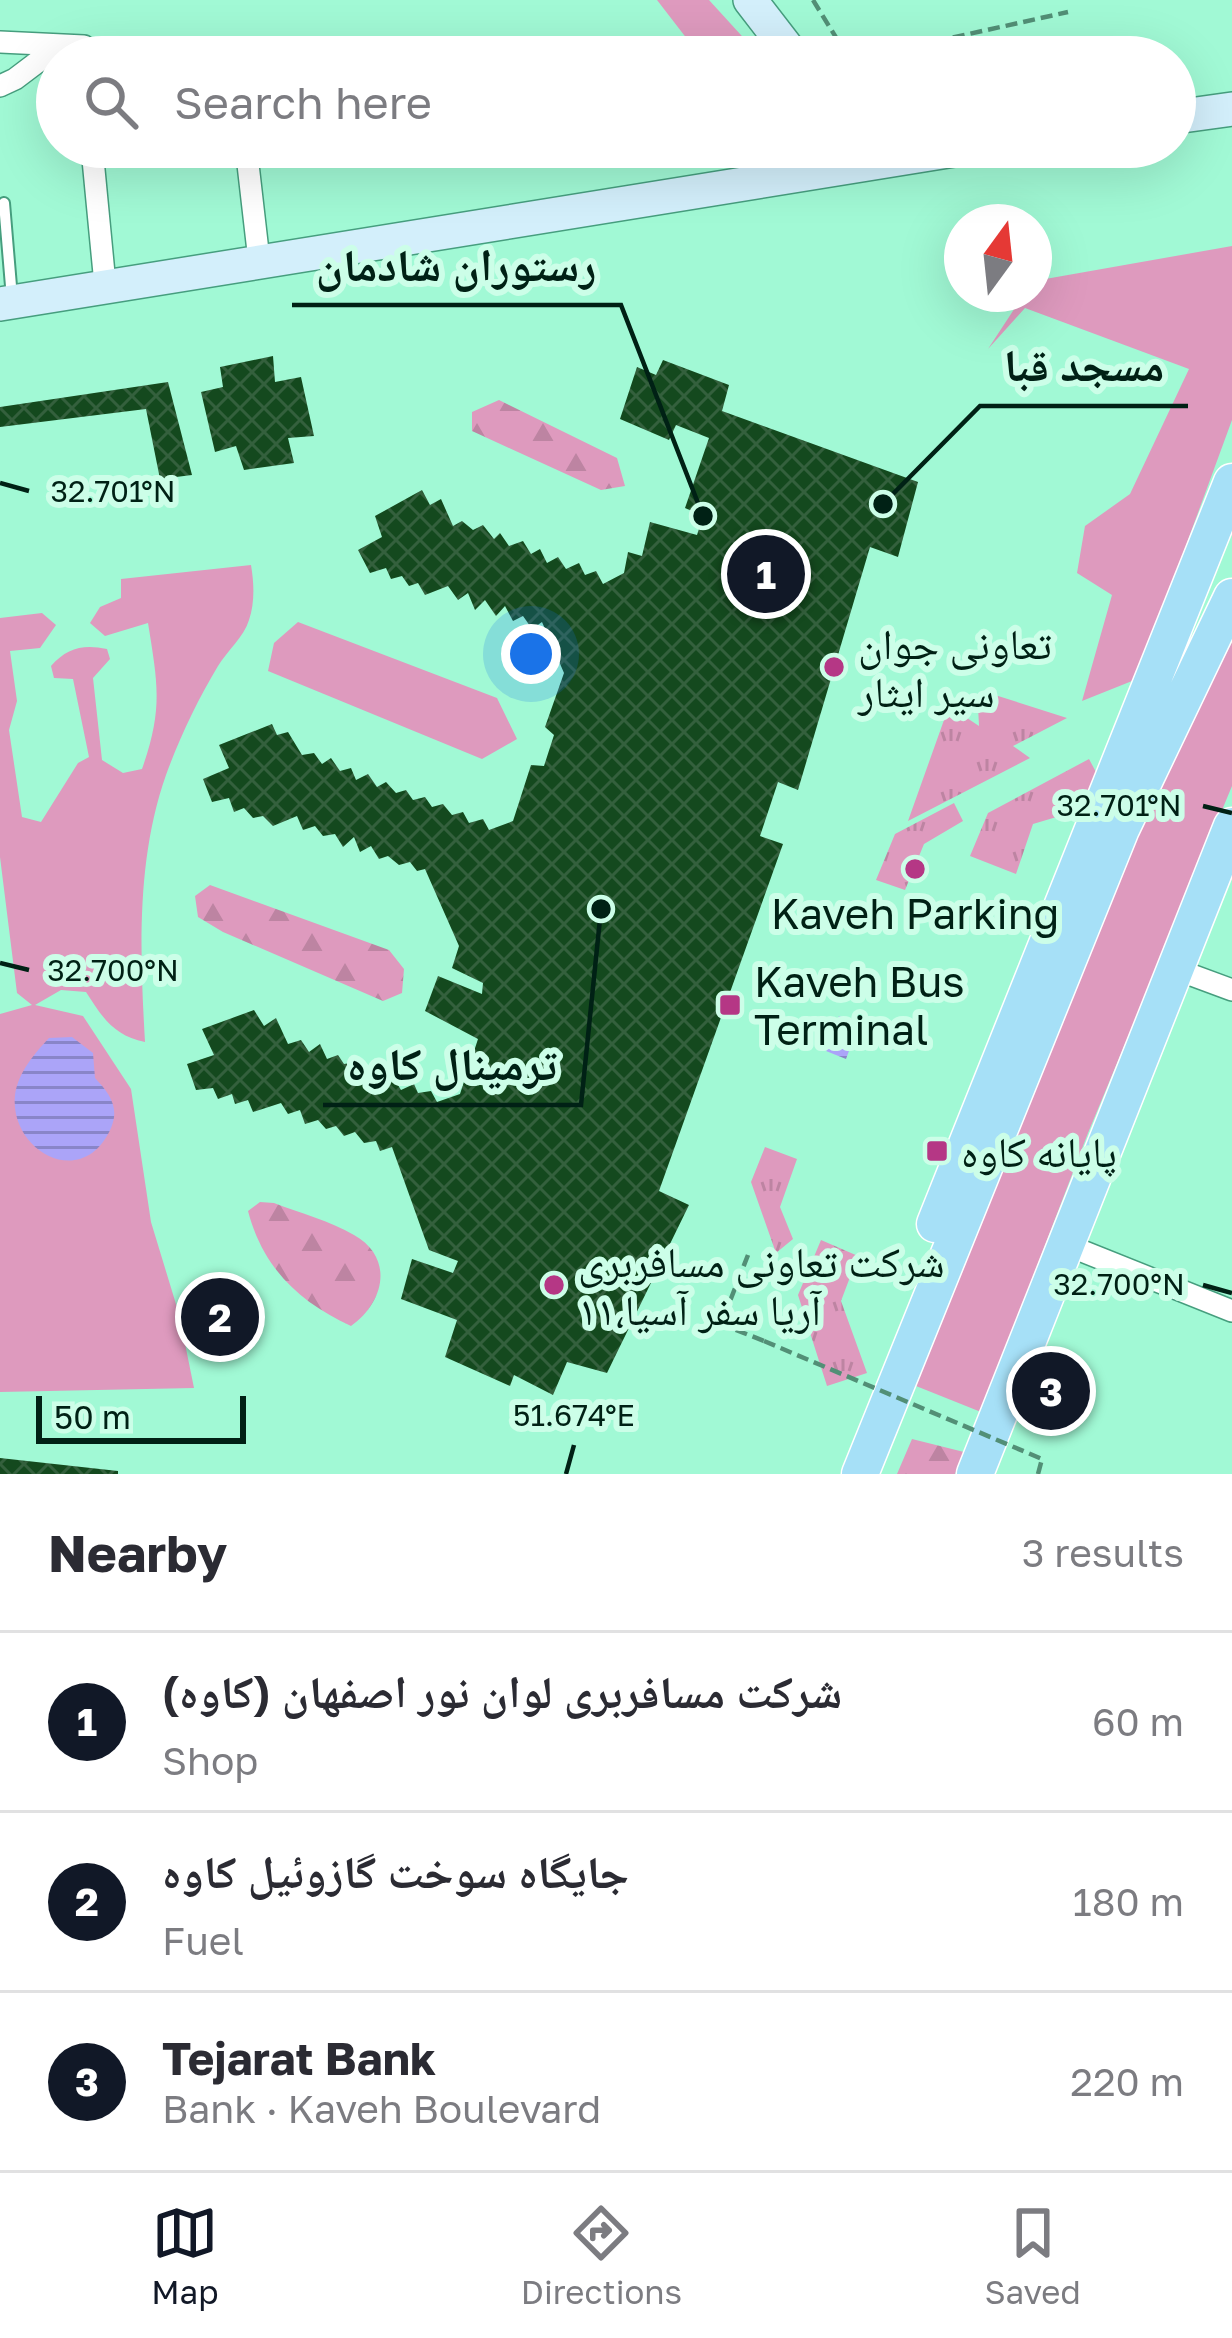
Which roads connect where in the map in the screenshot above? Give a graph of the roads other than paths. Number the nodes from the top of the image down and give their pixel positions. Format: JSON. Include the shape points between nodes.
{"nodes":[{"id":1,"x":750,"y":0,"type":"edge"},
{"id":2,"x":778,"y":36,"type":"edge"},
{"id":3,"x":0,"y":42,"type":"edge"},
{"id":4,"x":36,"y":44,"type":"edge"},
{"id":5,"x":36,"y":63,"type":"edge"},
{"id":6,"x":0,"y":86,"type":"edge"},
{"id":7,"x":1232,"y":109,"type":"edge"},
{"id":8,"x":1196,"y":114,"type":"edge"},
{"id":9,"x":94,"y":168,"type":"edge"},
{"id":10,"x":248,"y":168,"type":"edge"},
{"id":11,"x":783,"y":168,"type":"edge"},
{"id":12,"x":4,"y":202,"type":"dead end"},
{"id":13,"x":259,"y":260,"type":"junction"},
{"id":14,"x":106,"y":284,"type":"junction"},
{"id":15,"x":6,"y":303,"type":"edge"},
{"id":16,"x":1232,"y":482,"type":"edge"},
{"id":17,"x":1232,"y":596,"type":"edge"},
{"id":18,"x":1232,"y":826,"type":"edge"},
{"id":19,"x":1178,"y":970,"type":"junction"},
{"id":20,"x":1232,"y":991,"type":"edge"},
{"id":21,"x":1067,"y":1245,"type":"junction"},
{"id":22,"x":944,"y":1266,"type":"junction"},
{"id":23,"x":1232,"y":1311,"type":"edge"},
{"id":24,"x":860,"y":1474,"type":"edge"},
{"id":25,"x":975,"y":1474,"type":"edge"}],
"edges":[{"from":1,"to":2,"type":"street"},
{"from":3,"to":4,"type":"street"},
{"from":5,"to":6,"type":"street"},
{"from":7,"to":8,"type":"street"},
{"from":9,"to":14,"type":"street"},
{"from":10,"to":13,"type":"street"},
{"from":11,"to":13,"type":"street"},
{"from":12,"to":15,"type":"lane"},
{"from":13,"to":14,"type":"street"},
{"from":14,"to":15,"type":"street"},
{"from":16,"to":22,"type":"main road","via":[[930,1238]]},
{"from":17,"to":22,"type":"main road","via":[[1121,829]]},
{"from":18,"to":19,"type":"main road"},
{"from":19,"to":20,"type":"street"},
{"from":19,"to":21,"type":"main road"},
{"from":21,"to":23,"type":"street"},
{"from":21,"to":25,"type":"main road"},
{"from":22,"to":24,"type":"main road"}]}
